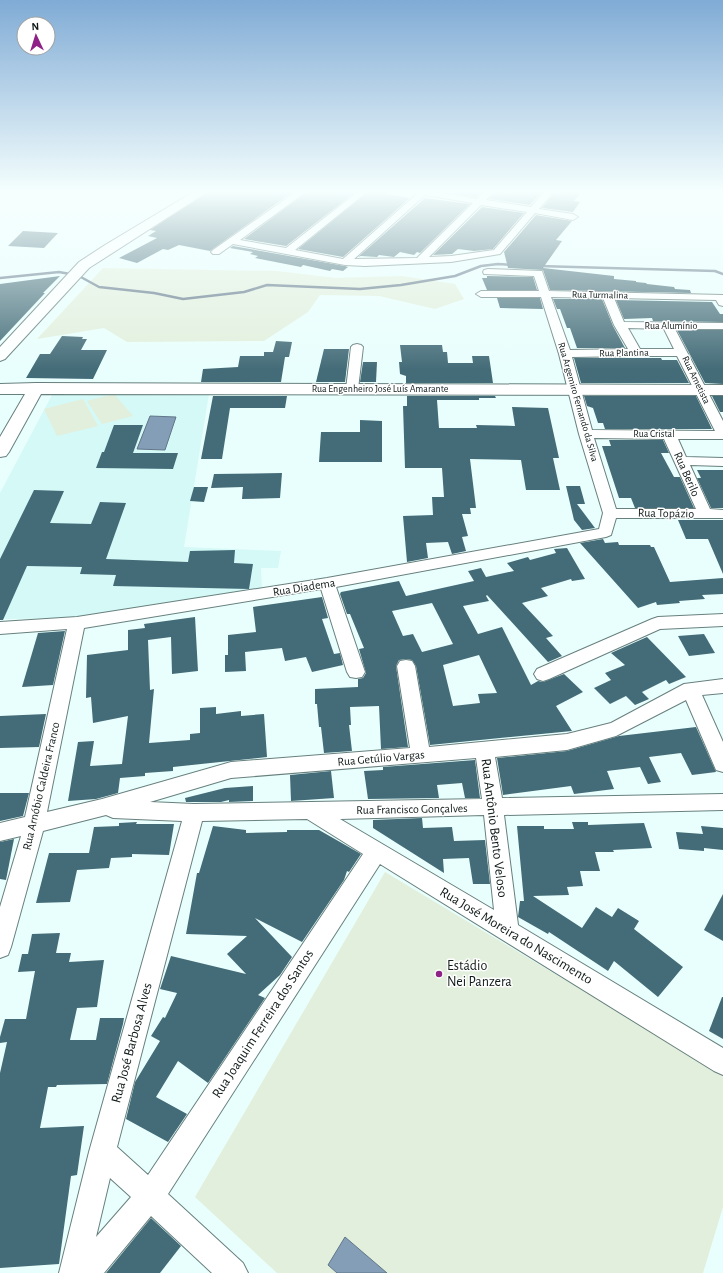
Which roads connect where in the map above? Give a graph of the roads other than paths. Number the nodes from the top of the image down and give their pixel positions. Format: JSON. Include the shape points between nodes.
{"nodes":[{"id":1,"x":105,"y":250,"type":"edge"},
{"id":2,"x":285,"y":250,"type":"edge"},
{"id":3,"x":357,"y":250,"type":"edge"},
{"id":4,"x":430,"y":250,"type":"edge"},
{"id":5,"x":498,"y":250,"type":"edge"},
{"id":6,"x":288,"y":251,"type":"joint"},
{"id":7,"x":420,"y":260,"type":"junction"},
{"id":8,"x":345,"y":262,"type":"junction"},
{"id":9,"x":488,"y":272,"type":"dead end"},
{"id":10,"x":481,"y":294,"type":"dead end"},
{"id":11,"x":545,"y":294,"type":"junction"},
{"id":12,"x":607,"y":295,"type":"junction"},
{"id":13,"x":721,"y":300,"type":"edge"},
{"id":14,"x":620,"y":326,"type":"junction"},
{"id":15,"x":668,"y":326,"type":"junction"},
{"id":16,"x":723,"y":326,"type":"edge"},
{"id":17,"x":356,"y":347,"type":"dead end"},
{"id":18,"x":682,"y":352,"type":"junction"},
{"id":19,"x":636,"y":353,"type":"junction"},
{"id":20,"x":565,"y":354,"type":"junction"},
{"id":21,"x":0,"y":356,"type":"edge"},
{"id":22,"x":36,"y":388,"type":"junction"},
{"id":23,"x":0,"y":389,"type":"edge"},
{"id":24,"x":352,"y":389,"type":"junction"},
{"id":25,"x":574,"y":389,"type":"junction"},
{"id":26,"x":700,"y":390,"type":"junction"},
{"id":27,"x":723,"y":390,"type":"edge"},
{"id":28,"x":586,"y":434,"type":"junction"},
{"id":29,"x":669,"y":434,"type":"junction"},
{"id":30,"x":723,"y":435,"type":"edge"},
{"id":31,"x":0,"y":452,"type":"edge"},
{"id":32,"x":682,"y":461,"type":"junction"},
{"id":33,"x":723,"y":462,"type":"edge"},
{"id":34,"x":610,"y":513,"type":"junction"},
{"id":35,"x":705,"y":514,"type":"junction"},
{"id":36,"x":723,"y":514,"type":"edge"},
{"id":37,"x":606,"y":532,"type":"joint"},
{"id":38,"x":327,"y":583,"type":"junction"},
{"id":39,"x":723,"y":620,"type":"edge"},
{"id":40,"x":77,"y":623,"type":"junction"},
{"id":41,"x":0,"y":628,"type":"edge"},
{"id":42,"x":406,"y":666,"type":"dead end"},
{"id":43,"x":356,"y":672,"type":"dead end"},
{"id":44,"x":543,"y":674,"type":"dead end"},
{"id":45,"x":723,"y":686,"type":"edge"},
{"id":46,"x":690,"y":689,"type":"junction"},
{"id":47,"x":484,"y":750,"type":"junction"},
{"id":48,"x":421,"y":755,"type":"junction"},
{"id":49,"x":723,"y":764,"type":"edge"},
{"id":50,"x":723,"y":802,"type":"edge"},
{"id":51,"x":102,"y":808,"type":"junction"},
{"id":52,"x":493,"y":808,"type":"junction"},
{"id":53,"x":309,"y":810,"type":"junction"},
{"id":54,"x":194,"y":813,"type":"junction"},
{"id":55,"x":34,"y":825,"type":"junction"},
{"id":56,"x":0,"y":832,"type":"edge"},
{"id":57,"x":376,"y":852,"type":"junction"},
{"id":58,"x":507,"y":929,"type":"junction"},
{"id":59,"x":0,"y":947,"type":"edge"},
{"id":60,"x":723,"y":1062,"type":"edge"},
{"id":61,"x":102,"y":1152,"type":"junction"},
{"id":62,"x":150,"y":1196,"type":"junction"},
{"id":63,"x":74,"y":1273,"type":"edge"},
{"id":64,"x":85,"y":1273,"type":"edge"},
{"id":65,"x":232,"y":1273,"type":"edge"}],
"edges":[{"from":1,"to":21,"type":"street","via":[[84,265]]},
{"from":2,"to":6,"type":"street"},
{"from":3,"to":8,"type":"street"},
{"from":4,"to":7,"type":"street"},
{"from":5,"to":7,"type":"street"},
{"from":6,"to":8,"type":"street"},
{"from":7,"to":8,"type":"street"},
{"from":9,"to":11,"type":"street","name":"Rua Argemiro Fernando da Silva","via":[[538,273]]},
{"from":10,"to":11,"type":"street","name":"Rua Turmalina"},
{"from":11,"to":12,"type":"street","name":"Rua Turmalina"},
{"from":11,"to":20,"type":"street","name":"Rua Argemiro Fernando da Silva"},
{"from":12,"to":13,"type":"street","name":"Rua Turmalina"},
{"from":12,"to":14,"type":"street"},
{"from":14,"to":15,"type":"street","name":"Rua Alumínio"},
{"from":14,"to":19,"type":"street"},
{"from":15,"to":16,"type":"street","name":"Rua Alumínio"},
{"from":15,"to":18,"type":"street","name":"Rua Ametista"},
{"from":17,"to":24,"type":"street"},
{"from":18,"to":19,"type":"street","name":"Rua Plantina"},
{"from":18,"to":26,"type":"street","name":"Rua Ametista"},
{"from":19,"to":20,"type":"street","name":"Rua Plantina"},
{"from":20,"to":25,"type":"street","name":"Rua Argemiro Fernando da Silva"},
{"from":22,"to":23,"type":"street","name":"Rua Engenheiro José Luís Amarante"},
{"from":22,"to":24,"type":"street","name":"Rua Engenheiro José Luís Amarante"},
{"from":22,"to":31,"type":"street"},
{"from":24,"to":25,"type":"street","name":"Rua Engenheiro José Luís Amarante"},
{"from":25,"to":26,"type":"street","name":"Rua Engenheiro José Luís Amarante"},
{"from":25,"to":28,"type":"street","name":"Rua Argemiro Fernando da Silva"},
{"from":26,"to":27,"type":"street","name":"Rua Engenheiro José Luís Amarante"},
{"from":26,"to":30,"type":"street","name":"Rua Ametista"},
{"from":28,"to":29,"type":"street","name":"Rua Cristal"},
{"from":28,"to":34,"type":"street","name":"Rua Argemiro Fernando da Silva"},
{"from":29,"to":30,"type":"street","name":"Rua Cristal"},
{"from":29,"to":32,"type":"street","name":"Rua Berilo"},
{"from":32,"to":33,"type":"street"},
{"from":32,"to":35,"type":"street","name":"Rua Berilo"},
{"from":34,"to":35,"type":"street","name":"Rua Topázio"},
{"from":34,"to":37,"type":"street","name":"Rua Argemiro Fernando da Silva"},
{"from":35,"to":36,"type":"street","name":"Rua Topázio"},
{"from":37,"to":38,"type":"street","name":"Rua Diadema"},
{"from":38,"to":40,"type":"street","name":"Rua Diadema"},
{"from":38,"to":43,"type":"street"},
{"from":39,"to":44,"type":"street","via":[[658,623]]},
{"from":40,"to":41,"type":"street","name":"Rua Diadema"},
{"from":40,"to":55,"type":"street","name":"Rua Arnóbio Caldeira Franco"},
{"from":42,"to":48,"type":"street"},
{"from":45,"to":46,"type":"street","name":"Rua Getúlio Vargas"},
{"from":46,"to":47,"type":"street","name":"Rua Getúlio Vargas","via":[[616,729],[567,742]]},
{"from":46,"to":49,"type":"street"},
{"from":47,"to":48,"type":"street","name":"Rua Getúlio Vargas"},
{"from":47,"to":52,"type":"street","name":"Rua Antônio Bento Veloso"},
{"from":48,"to":51,"type":"street","name":"Rua Getúlio Vargas","via":[[231,770]]},
{"from":50,"to":52,"type":"street","name":"Rua Francisco Gonçalves"},
{"from":51,"to":54,"type":"street","name":"Rua Francisco Gonçalves"},
{"from":51,"to":55,"type":"street","name":"Rua Getúlio Vargas"},
{"from":52,"to":53,"type":"street","name":"Rua Francisco Gonçalves"},
{"from":52,"to":58,"type":"street","name":"Rua Antônio Bento Veloso"},
{"from":53,"to":54,"type":"street","name":"Rua Francisco Gonçalves"},
{"from":53,"to":57,"type":"street","name":"Rua José Moreira do Nascimento"},
{"from":54,"to":61,"type":"street","name":"Rua José Barbosa Alves"},
{"from":55,"to":56,"type":"street","name":"Rua Getúlio Vargas"},
{"from":55,"to":59,"type":"street","name":"Rua Arnóbio Caldeira Franco"},
{"from":57,"to":58,"type":"street","name":"Rua José Moreira do Nascimento"},
{"from":57,"to":62,"type":"street","name":"Rua Joaquim Ferreira dos Santos"},
{"from":58,"to":60,"type":"street","name":"Rua José Moreira do Nascimento"},
{"from":61,"to":62,"type":"street"},
{"from":61,"to":63,"type":"street","name":"Rua José Barbosa Alves"},
{"from":62,"to":64,"type":"street","name":"Rua Joaquim Ferreira dos Santos"},
{"from":62,"to":65,"type":"street"}]}
